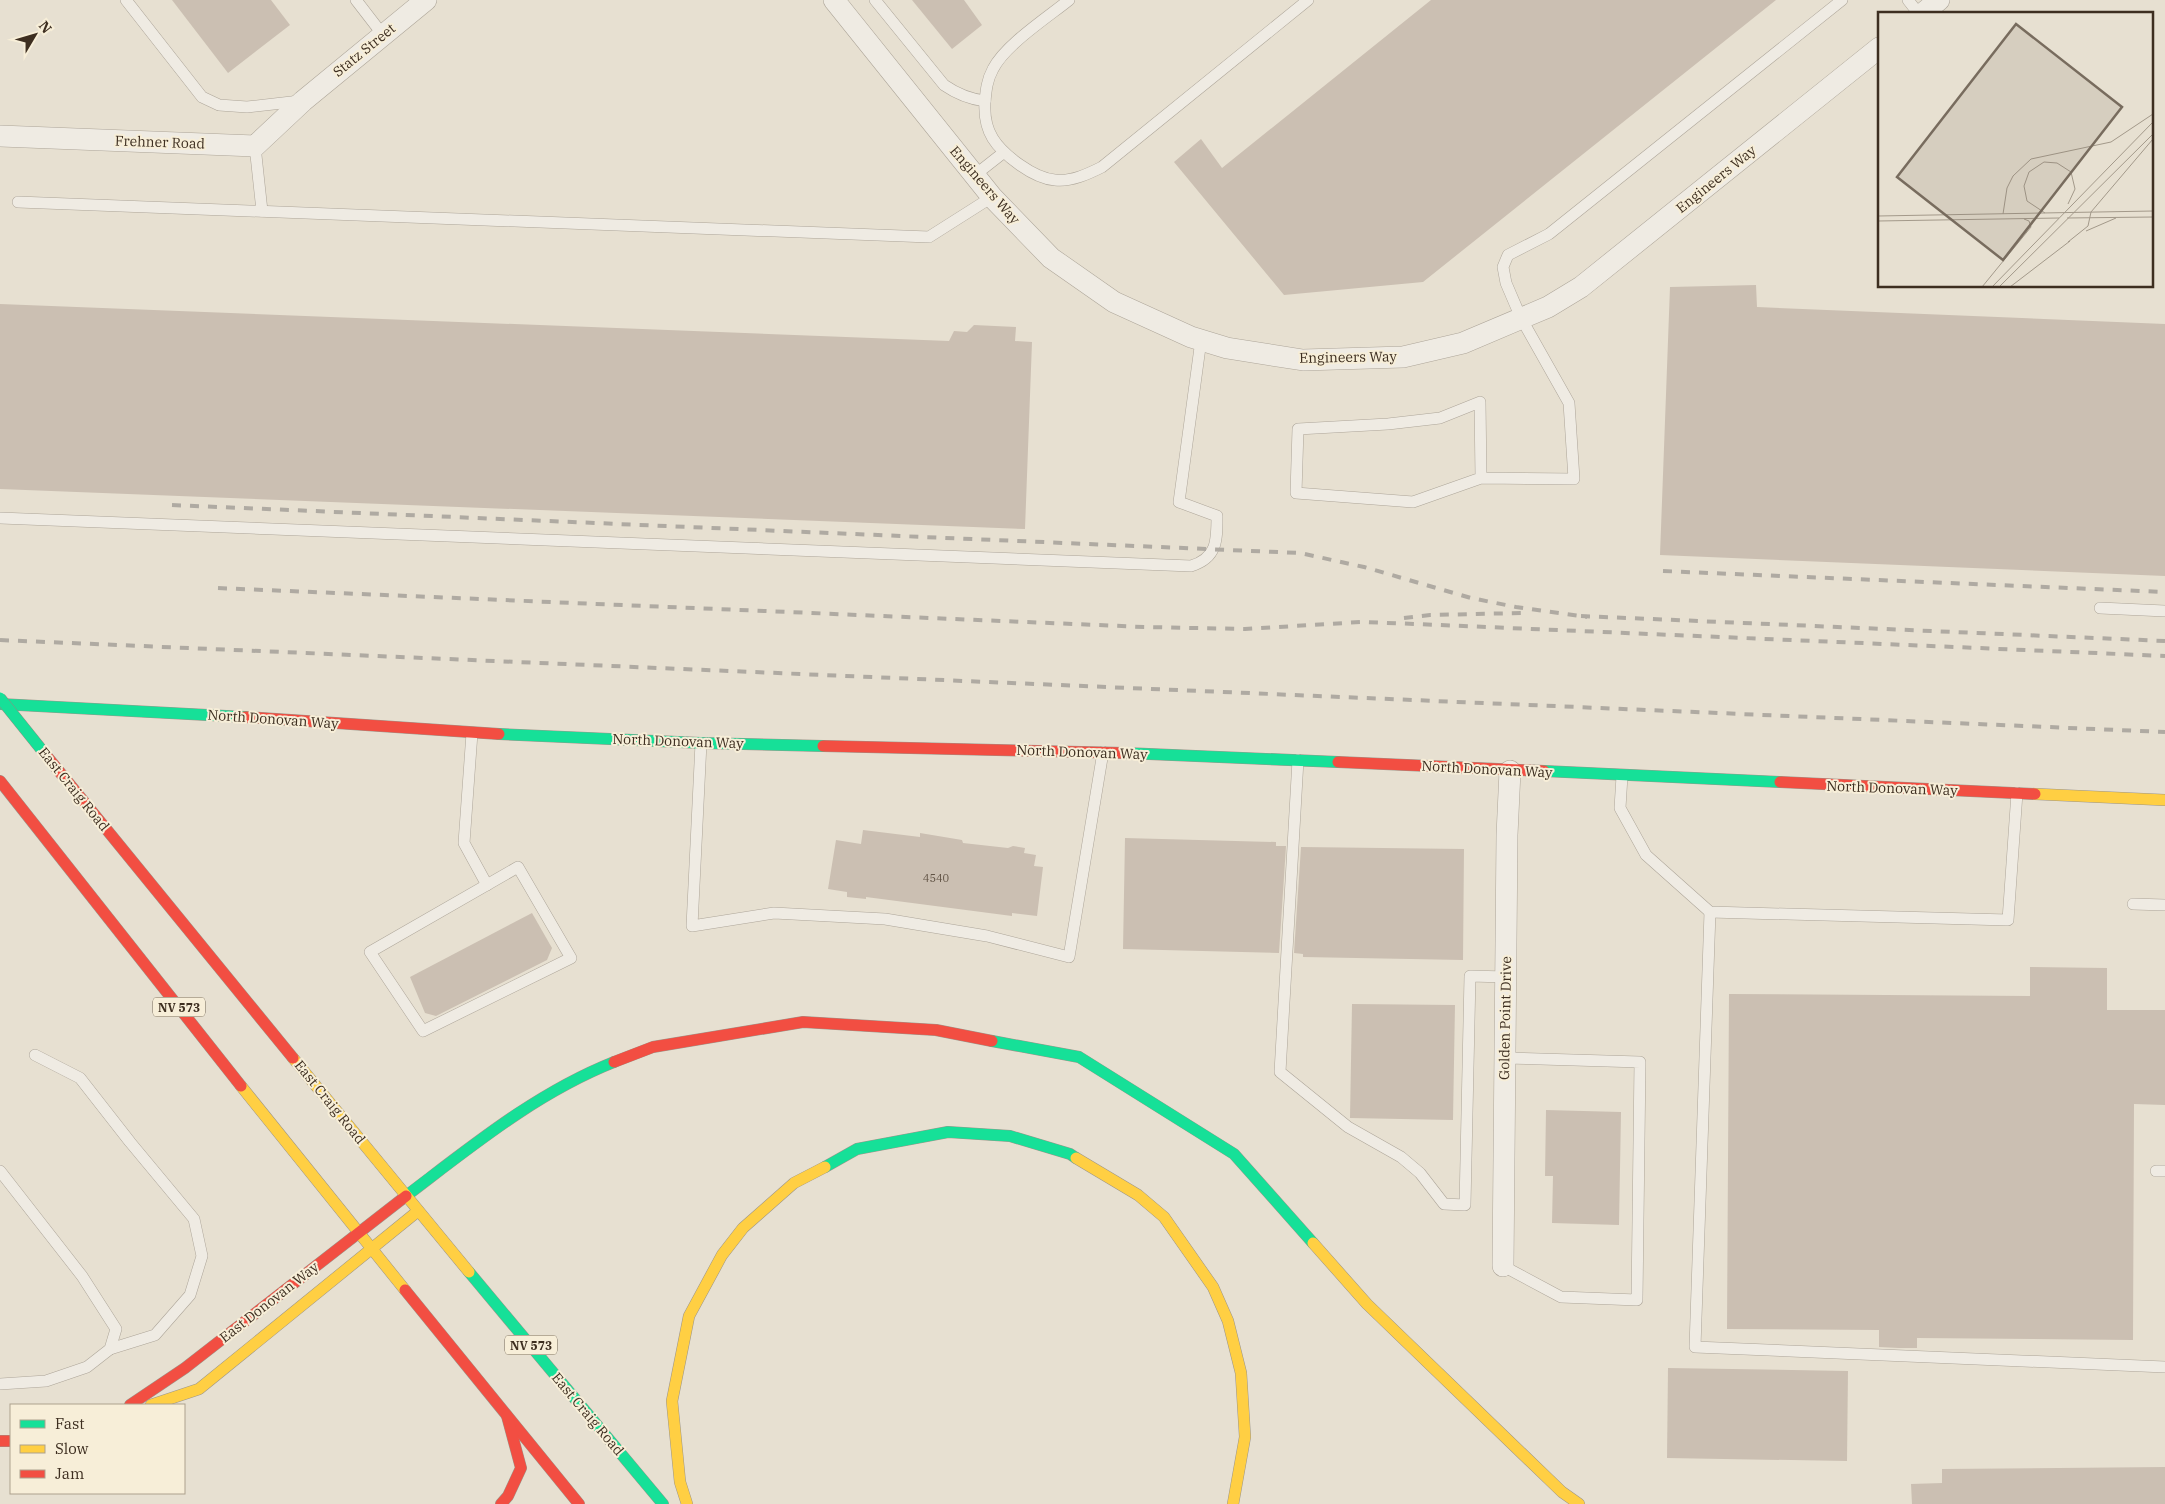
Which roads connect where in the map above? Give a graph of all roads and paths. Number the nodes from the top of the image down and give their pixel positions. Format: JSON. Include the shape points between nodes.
{"nodes":[{"id":1,"x":126,"y":0,"type":"edge"},
{"id":2,"x":356,"y":0,"type":"edge"},
{"id":3,"x":426,"y":0,"type":"edge"},
{"id":4,"x":834,"y":0,"type":"edge"},
{"id":5,"x":875,"y":0,"type":"edge"},
{"id":6,"x":1069,"y":0,"type":"edge"},
{"id":7,"x":1308,"y":0,"type":"edge"},
{"id":8,"x":1842,"y":0,"type":"edge"},
{"id":9,"x":1908,"y":0,"type":"edge"},
{"id":10,"x":1939,"y":0,"type":"edge"},
{"id":11,"x":1918,"y":12,"type":"edge"},
{"id":12,"x":1923,"y":12,"type":"edge"},
{"id":13,"x":383,"y":35,"type":"junction"},
{"id":14,"x":1878,"y":49,"type":"edge"},
{"id":15,"x":303,"y":101,"type":"junction"},
{"id":16,"x":985,"y":101,"type":"junction"},
{"id":17,"x":0,"y":136,"type":"edge"},
{"id":18,"x":255,"y":146,"type":"junction"},
{"id":19,"x":1003,"y":153,"type":"junction"},
{"id":20,"x":975,"y":176,"type":"junction"},
{"id":21,"x":992,"y":197,"type":"junction"},
{"id":22,"x":18,"y":202,"type":"dead end"},
{"id":23,"x":262,"y":212,"type":"junction"},
{"id":24,"x":1521,"y":318,"type":"junction"},
{"id":25,"x":1201,"y":340,"type":"junction"},
{"id":26,"x":1482,"y":478,"type":"junction"},
{"id":27,"x":0,"y":518,"type":"edge"},
{"id":28,"x":2100,"y":608,"type":"dead end"},
{"id":29,"x":2165,"y":611,"type":"edge"},
{"id":30,"x":0,"y":698,"type":"edge"},
{"id":31,"x":0,"y":704,"type":"edge"},
{"id":32,"x":472,"y":733,"type":"junction"},
{"id":33,"x":702,"y":742,"type":"junction"},
{"id":34,"x":1103,"y":752,"type":"junction"},
{"id":35,"x":1298,"y":760,"type":"junction"},
{"id":36,"x":1510,"y":770,"type":"junction"},
{"id":37,"x":1622,"y":776,"type":"junction"},
{"id":38,"x":0,"y":781,"type":"edge"},
{"id":39,"x":2017,"y":793,"type":"junction"},
{"id":40,"x":2165,"y":800,"type":"edge"},
{"id":41,"x":487,"y":885,"type":"junction"},
{"id":42,"x":2133,"y":904,"type":"dead end"},
{"id":43,"x":2165,"y":905,"type":"edge"},
{"id":44,"x":1710,"y":912,"type":"junction"},
{"id":45,"x":1506,"y":977,"type":"junction"},
{"id":46,"x":35,"y":1055,"type":"dead end"},
{"id":47,"x":1505,"y":1058,"type":"junction"},
{"id":48,"x":0,"y":1170,"type":"edge"},
{"id":49,"x":406,"y":1196,"type":"junction"},
{"id":50,"x":418,"y":1211,"type":"junction"},
{"id":51,"x":358,"y":1232,"type":"junction"},
{"id":52,"x":371,"y":1249,"type":"junction"},
{"id":53,"x":1503,"y":1266,"type":"joint"},
{"id":54,"x":110,"y":1349,"type":"junction"},
{"id":55,"x":2165,"y":1367,"type":"edge"},
{"id":56,"x":0,"y":1384,"type":"edge"},
{"id":57,"x":131,"y":1404,"type":"edge"},
{"id":58,"x":154,"y":1404,"type":"edge"},
{"id":59,"x":507,"y":1416,"type":"junction"},
{"id":60,"x":501,"y":1504,"type":"edge"},
{"id":61,"x":579,"y":1504,"type":"edge"},
{"id":62,"x":663,"y":1504,"type":"edge"},
{"id":63,"x":687,"y":1504,"type":"edge"},
{"id":64,"x":1233,"y":1504,"type":"edge"},
{"id":65,"x":1579,"y":1504,"type":"edge"}],
"edges":[{"from":1,"to":15,"type":"lane","via":[[202,97],[219,105],[247,107]]},
{"from":2,"to":13,"type":"lane"},
{"from":3,"to":13,"type":"street","name":"Statz Street"},
{"from":4,"to":20,"type":"street","name":"Engineers Way"},
{"from":5,"to":16,"type":"lane","via":[[944,85],[955,93]]},
{"from":6,"to":16,"type":"lane","via":[[1010,47],[994,67],[986,84]]},
{"from":7,"to":19,"type":"lane","via":[[1102,167],[1083,176],[1055,180],[1033,174]]},
{"from":8,"to":24,"type":"lane","via":[[1549,234],[1508,255],[1503,267]]},
{"from":9,"to":11,"type":"lane"},
{"from":10,"to":12,"type":"street"},
{"from":13,"to":15,"type":"street","name":"Statz Street"},
{"from":14,"to":24,"type":"street","name":"Engineers Way","via":[[1581,287],[1548,307]]},
{"from":15,"to":18,"type":"street"},
{"from":16,"to":19,"type":"lane","via":[[984,116],[990,135]]},
{"from":17,"to":18,"type":"street","name":"Frehner Road"},
{"from":18,"to":23,"type":"lane"},
{"from":19,"to":20,"type":"lane"},
{"from":20,"to":21,"type":"street","name":"Engineers Way"},
{"from":21,"to":23,"type":"lane","via":[[929,237]]},
{"from":21,"to":25,"type":"street","name":"Engineers Way","via":[[1051,258],[1114,302]]},
{"from":22,"to":23,"type":"lane"},
{"from":24,"to":25,"type":"street","name":"Engineers Way","via":[[1463,343],[1403,357],[1303,360],[1227,348]]},
{"from":24,"to":26,"type":"lane","via":[[1569,403],[1574,479]]},
{"from":25,"to":27,"type":"lane","via":[[1179,502],[1217,516],[1217,540],[1204,562],[1191,566]]},
{"from":26,"to":26,"type":"lane","via":[[1413,502],[1296,493],[1298,429],[1440,418],[1480,402]]},
{"from":28,"to":29,"type":"lane"},
{"from":30,"to":49,"type":"main road","name":"East Craig Road","number":"NV 573","bridge":true},
{"from":31,"to":32,"type":"main road","name":"North Donovan Way","via":[[171,712]]},
{"from":32,"to":33,"type":"main road","name":"North Donovan Way"},
{"from":32,"to":41,"type":"lane","via":[[464,842]]},
{"from":33,"to":34,"type":"main road","name":"North Donovan Way"},
{"from":33,"to":34,"type":"lane","via":[[692,926],[774,913],[885,919],[987,936],[1069,957]]},
{"from":34,"to":35,"type":"main road","name":"North Donovan Way"},
{"from":35,"to":36,"type":"main road","name":"North Donovan Way"},
{"from":35,"to":45,"type":"lane","via":[[1280,1072],[1348,1127],[1401,1157],[1420,1173],[1444,1204],[1465,1205],[1470,976]]},
{"from":36,"to":37,"type":"main road","name":"North Donovan Way"},
{"from":36,"to":45,"type":"street","name":"Golden Point Drive"},
{"from":37,"to":39,"type":"main road","name":"North Donovan Way"},
{"from":37,"to":44,"type":"lane","via":[[1620,808],[1646,855]]},
{"from":38,"to":51,"type":"main road","number":"NV 573"},
{"from":39,"to":40,"type":"main road","name":"North Donovan Way"},
{"from":39,"to":44,"type":"lane","via":[[2008,920]]},
{"from":41,"to":41,"type":"lane","via":[[370,952],[423,1031],[571,958],[518,867]]},
{"from":42,"to":43,"type":"lane"},
{"from":44,"to":55,"type":"lane","via":[[1695,1347]]},
{"from":45,"to":47,"type":"street","name":"Golden Point Drive"},
{"from":46,"to":54,"type":"lane","via":[[80,1078],[194,1219],[202,1256],[190,1295],[154,1335]]},
{"from":47,"to":53,"type":"street","name":"Golden Point Drive"},
{"from":47,"to":53,"type":"lane","via":[[1640,1062],[1638,1300],[1561,1297]]},
{"from":48,"to":54,"type":"lane","via":[[82,1276],[116,1329]]},
{"from":49,"to":50,"type":"main road","name":"East Craig Road","number":"NV 573"},
{"from":49,"to":51,"type":"main road","name":"East Donovan Way"},
{"from":49,"to":65,"type":"main road","name":"East Donovan Way","via":[[503,1123],[565,1084],[653,1047],[802,1022],[936,1030],[1079,1057],[1234,1154],[1367,1304],[1562,1492]]},
{"from":50,"to":52,"type":"main road","name":"East Donovan Way"},
{"from":50,"to":62,"type":"main road","name":"East Craig Road","number":"NV 573"},
{"from":51,"to":52,"type":"main road","number":"NV 573"},
{"from":51,"to":57,"type":"main road","name":"East Donovan Way","via":[[185,1368]]},
{"from":52,"to":58,"type":"main road","name":"East Donovan Way","via":[[199,1389]]},
{"from":52,"to":59,"type":"main road","number":"NV 573"},
{"from":54,"to":56,"type":"lane","via":[[86,1367],[46,1381]]},
{"from":59,"to":60,"type":"main road","via":[[521,1468]]},
{"from":59,"to":61,"type":"main road","number":"NV 573"},
{"from":63,"to":64,"type":"main road","via":[[680,1482],[672,1401],[689,1316],[722,1256],[743,1228],[794,1183],[857,1149],[948,1132],[1010,1136],[1070,1154],[1138,1195],[1164,1217],[1213,1287],[1228,1321],[1241,1373],[1245,1437]]}]}
